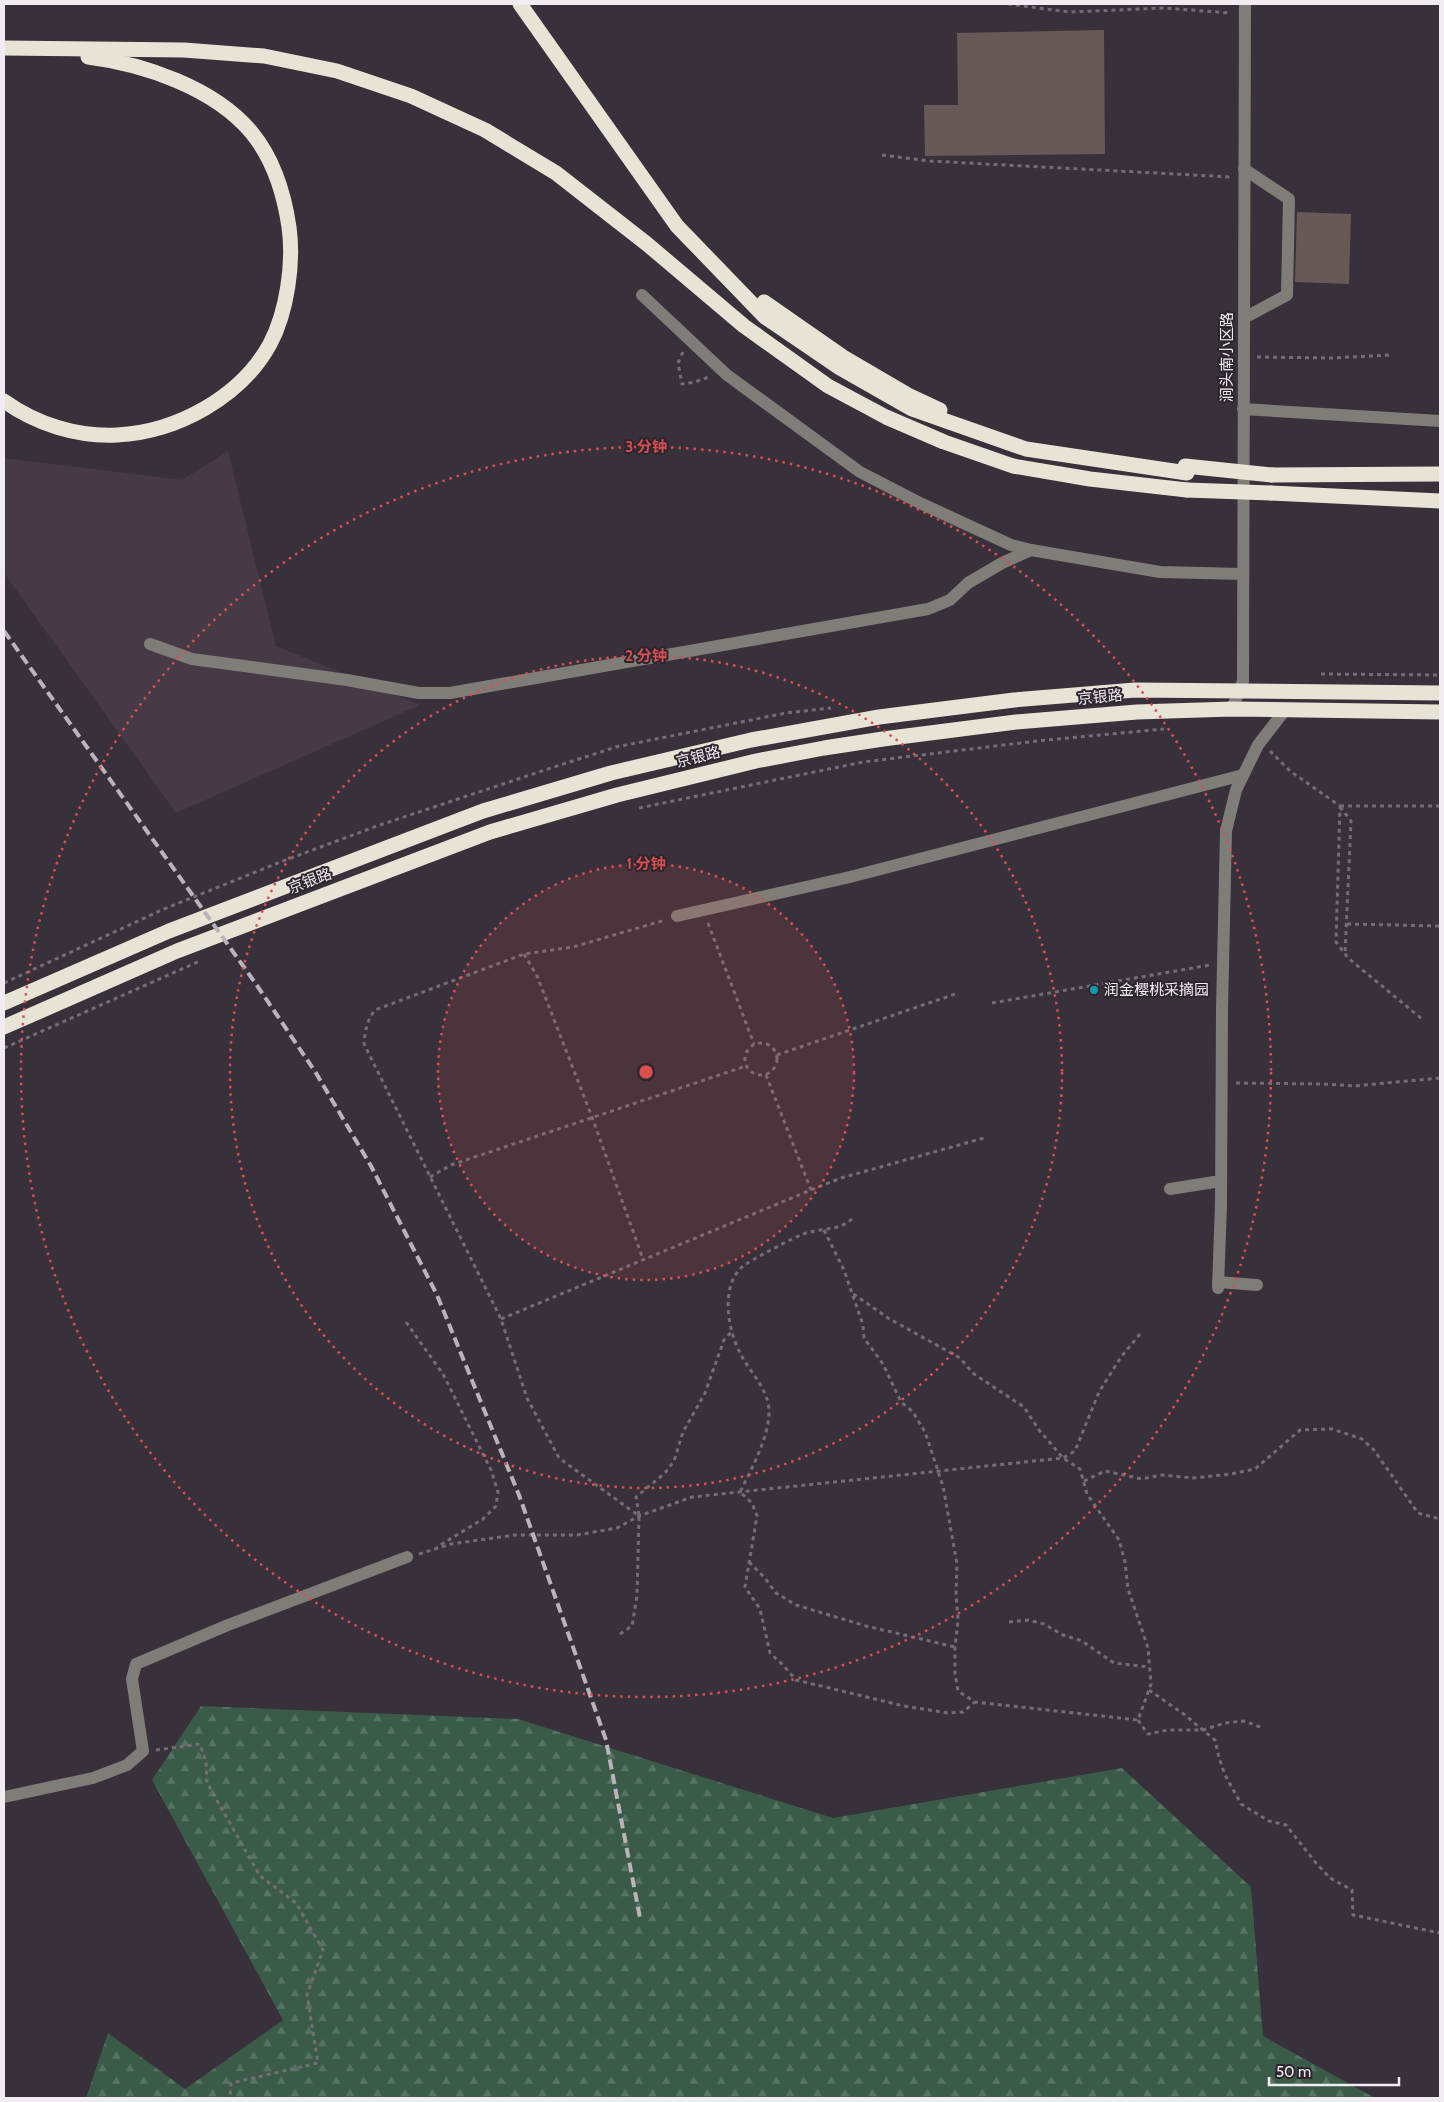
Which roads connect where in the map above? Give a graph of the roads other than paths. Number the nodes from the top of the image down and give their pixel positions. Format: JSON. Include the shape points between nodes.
{"nodes":[{"id":1,"x":520,"y":4,"type":"edge"},
{"id":2,"x":526,"y":4,"type":"edge"},
{"id":3,"x":1245,"y":9,"type":"edge"},
{"id":4,"x":8,"y":48,"type":"edge"},
{"id":5,"x":1244,"y":174,"type":"junction"},
{"id":6,"x":642,"y":295,"type":"dead end"},
{"id":7,"x":1244,"y":318,"type":"junction"},
{"id":8,"x":4,"y":401,"type":"edge"},
{"id":9,"x":1243,"y":409,"type":"junction"},
{"id":10,"x":1440,"y":421,"type":"edge"},
{"id":11,"x":1186,"y":470,"type":"junction"},
{"id":12,"x":1440,"y":474,"type":"edge"},
{"id":13,"x":1440,"y":501,"type":"edge"},
{"id":14,"x":1031,"y":550,"type":"junction"},
{"id":15,"x":1243,"y":574,"type":"junction"},
{"id":16,"x":150,"y":644,"type":"dead end"},
{"id":17,"x":1239,"y":691,"type":"junction"},
{"id":18,"x":1440,"y":693,"type":"edge"},
{"id":19,"x":1232,"y":709,"type":"junction"},
{"id":20,"x":1285,"y":710,"type":"junction"},
{"id":21,"x":1440,"y":712,"type":"edge"},
{"id":22,"x":1243,"y":775,"type":"junction"},
{"id":23,"x":677,"y":916,"type":"road end"},
{"id":24,"x":4,"y":1003,"type":"edge"},
{"id":25,"x":4,"y":1027,"type":"edge"},
{"id":26,"x":1221,"y":1181,"type":"junction"},
{"id":27,"x":1170,"y":1189,"type":"dead end"},
{"id":28,"x":1257,"y":1285,"type":"dead end"},
{"id":29,"x":407,"y":1557,"type":"road end"},
{"id":30,"x":4,"y":1798,"type":"edge"}],
"edges":[{"from":1,"to":11,"type":"highway","via":[[677,226],[765,317],[840,368],[912,409],[1026,449]]},
{"from":2,"to":11,"type":"highway","via":[[566,56],[675,214],[713,258],[770,308],[843,357],[908,395],[1029,447]]},
{"from":3,"to":5,"type":"street","name":"涧头南小区路"},
{"from":4,"to":8,"type":"highway","via":[[114,60],[171,77],[207,96],[252,133],[270,161],[284,197],[291,240],[290,274],[284,304],[270,343],[255,367],[232,390],[204,409],[148,431],[85,434],[22,414]]},
{"from":4,"to":13,"type":"highway","bridge":true,"via":[[184,50],[264,56],[337,71],[411,96],[486,130],[556,173],[744,326],[828,386],[886,418],[1013,466],[1186,490]]},
{"from":5,"to":7,"type":"street","name":"涧头南小区路"},
{"from":5,"to":7,"type":"street","via":[[1289,199],[1287,295]]},
{"from":6,"to":14,"type":"street","via":[[724,372],[860,472],[1003,541]]},
{"from":7,"to":9,"type":"street","name":"涧头南小区路"},
{"from":9,"to":10,"type":"street"},
{"from":9,"to":15,"type":"street","name":"涧头南小区路"},
{"from":11,"to":12,"type":"highway","bridge":true,"via":[[1272,475]]},
{"from":14,"to":15,"type":"street","via":[[1160,572]]},
{"from":14,"to":16,"type":"street","via":[[1002,563],[968,583],[950,600],[928,610],[450,693],[419,693],[192,659]]},
{"from":15,"to":17,"type":"street","name":"涧头南小区路","via":[[1243,674]]},
{"from":17,"to":18,"type":"highway","name":"京银路"},
{"from":17,"to":19,"type":"street","name":"涧头南小区路"},
{"from":17,"to":24,"type":"highway","name":"京银路","via":[[1135,690],[1014,700],[879,717],[751,740],[611,773],[483,811],[359,857],[168,931]]},
{"from":19,"to":20,"type":"highway","name":"京银路"},
{"from":19,"to":25,"type":"highway","name":"京银路","via":[[1136,712],[1016,722],[883,739],[756,761],[617,795],[490,832],[367,878],[177,951]]},
{"from":20,"to":21,"type":"highway","name":"京银路"},
{"from":20,"to":22,"type":"street","via":[[1261,741]]},
{"from":22,"to":23,"type":"street","via":[[850,877]]},
{"from":22,"to":26,"type":"street","via":[[1226,831]]},
{"from":26,"to":27,"type":"street"},
{"from":26,"to":28,"type":"street","via":[[1218,1285]]},
{"from":29,"to":30,"type":"street","via":[[228,1624],[136,1664],[132,1678],[143,1751],[127,1765],[93,1778]]}]}
